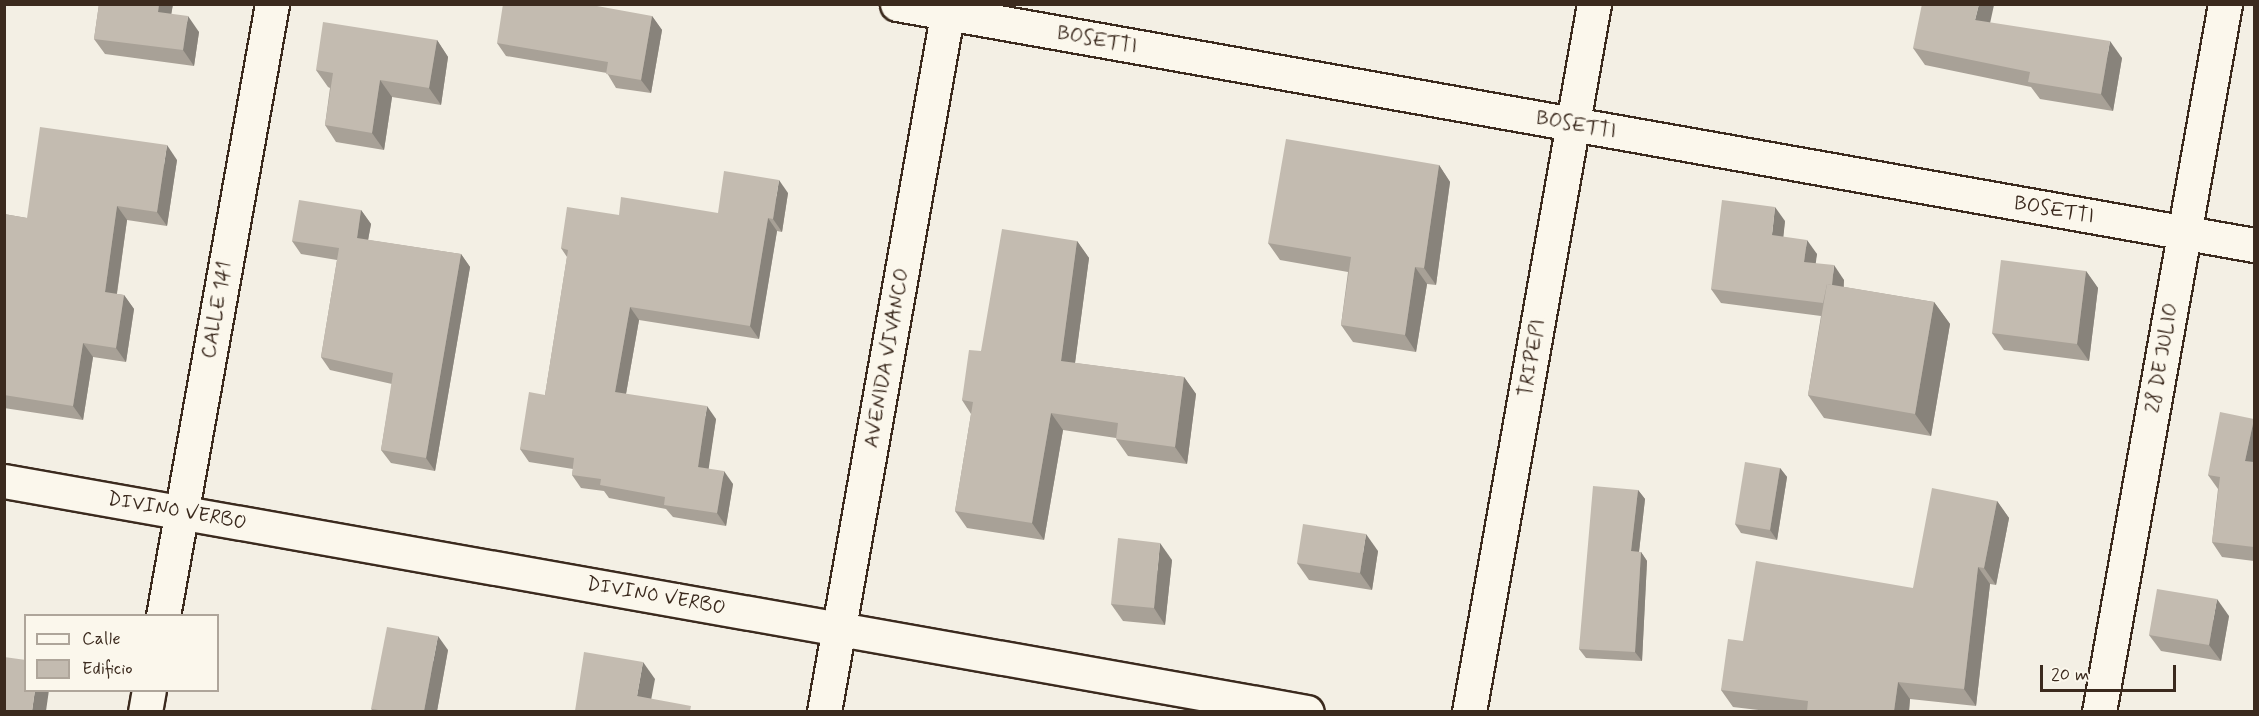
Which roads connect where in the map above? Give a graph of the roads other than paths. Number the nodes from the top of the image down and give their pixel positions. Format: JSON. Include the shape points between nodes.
{"nodes":[{"id":1,"x":272,"y":4,"type":"edge"},
{"id":2,"x":897,"y":4,"type":"edge"},
{"id":3,"x":1594,"y":4,"type":"edge"},
{"id":4,"x":2225,"y":4,"type":"edge"},
{"id":5,"x":949,"y":9,"type":"edge"},
{"id":6,"x":1573,"y":124,"type":"junction"},
{"id":7,"x":2184,"y":233,"type":"junction"},
{"id":8,"x":2254,"y":245,"type":"edge"},
{"id":9,"x":4,"y":481,"type":"edge"},
{"id":10,"x":181,"y":512,"type":"junction"},
{"id":11,"x":163,"y":614,"type":"edge"},
{"id":12,"x":838,"y":628,"type":"junction"},
{"id":13,"x":149,"y":692,"type":"edge"},
{"id":14,"x":146,"y":711,"type":"edge"},
{"id":15,"x":824,"y":711,"type":"edge"},
{"id":16,"x":1307,"y":711,"type":"edge"},
{"id":17,"x":1469,"y":711,"type":"edge"},
{"id":18,"x":2099,"y":711,"type":"edge"}],
"edges":[{"from":1,"to":10,"type":"street","name":"CALLE 141"},
{"from":2,"to":5,"type":"street","name":"BOSETTI"},
{"from":3,"to":6,"type":"street","name":"TRIPEPI"},
{"from":4,"to":7,"type":"street","name":"28 DE JULIO"},
{"from":5,"to":6,"type":"street","name":"BOSETTI"},
{"from":5,"to":12,"type":"street","name":"AVENIDA VIVANCO"},
{"from":6,"to":7,"type":"street","name":"BOSETTI"},
{"from":6,"to":17,"type":"street","name":"TRIPEPI"},
{"from":7,"to":8,"type":"street","name":"BOSETTI"},
{"from":7,"to":18,"type":"street","name":"28 DE JULIO"},
{"from":9,"to":10,"type":"street","name":"DIVINO VERBO"},
{"from":10,"to":11,"type":"street","name":"CALLE 141"},
{"from":10,"to":12,"type":"street","name":"DIVINO VERBO"},
{"from":12,"to":15,"type":"street","name":"AVENIDA VIVANCO"},
{"from":12,"to":16,"type":"street","name":"DIVINO VERBO"},
{"from":13,"to":14,"type":"street"}]}
